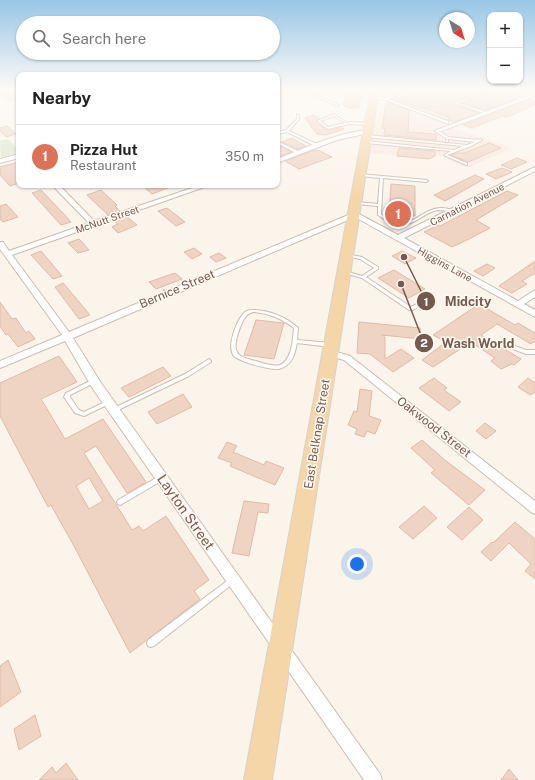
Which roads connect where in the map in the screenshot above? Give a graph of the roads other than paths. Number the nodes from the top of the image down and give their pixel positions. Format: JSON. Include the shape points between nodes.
{"nodes":[{"id":1,"x":294,"y":124,"type":"edge"},
{"id":2,"x":323,"y":124,"type":"edge"},
{"id":3,"x":345,"y":124,"type":"edge"},
{"id":4,"x":347,"y":124,"type":"edge"},
{"id":5,"x":369,"y":124,"type":"edge"},
{"id":6,"x":455,"y":124,"type":"edge"},
{"id":7,"x":287,"y":131,"type":"junction"},
{"id":8,"x":437,"y":131,"type":"joint"},
{"id":9,"x":280,"y":132,"type":"edge"},
{"id":10,"x":367,"y":134,"type":"junction"},
{"id":11,"x":447,"y":138,"type":"junction"},
{"id":12,"x":280,"y":144,"type":"edge"},
{"id":13,"x":446,"y":144,"type":"junction"},
{"id":14,"x":318,"y":146,"type":"junction"},
{"id":15,"x":468,"y":146,"type":"junction"},
{"id":16,"x":455,"y":151,"type":"junction"},
{"id":17,"x":299,"y":153,"type":"junction"},
{"id":18,"x":16,"y":157,"type":"edge"},
{"id":19,"x":1,"y":160,"type":"edge"},
{"id":20,"x":280,"y":160,"type":"edge"},
{"id":21,"x":466,"y":164,"type":"dead end"},
{"id":22,"x":535,"y":169,"type":"edge"},
{"id":23,"x":361,"y":175,"type":"junction"},
{"id":24,"x":382,"y":177,"type":"junction"},
{"id":25,"x":426,"y":181,"type":"dead end"},
{"id":26,"x":58,"y":188,"type":"edge"},
{"id":27,"x":198,"y":188,"type":"edge"},
{"id":28,"x":379,"y":205,"type":"junction"},
{"id":29,"x":356,"y":208,"type":"junction"},
{"id":30,"x":452,"y":211,"type":"junction"},
{"id":31,"x":93,"y":224,"type":"junction"},
{"id":32,"x":398,"y":238,"type":"junction"},
{"id":33,"x":4,"y":249,"type":"edge"},
{"id":34,"x":346,"y":264,"type":"junction"},
{"id":35,"x":363,"y":277,"type":"junction"},
{"id":36,"x":535,"y":294,"type":"edge"},
{"id":37,"x":427,"y":300,"type":"dead end"},
{"id":38,"x":518,"y":305,"type":"junction"},
{"id":39,"x":535,"y":314,"type":"edge"},
{"id":40,"x":67,"y":336,"type":"junction"},
{"id":41,"x":295,"y":341,"type":"junction"},
{"id":42,"x":515,"y":348,"type":"dead end"},
{"id":43,"x":331,"y":349,"type":"junction"},
{"id":44,"x":535,"y":352,"type":"edge"},
{"id":45,"x":209,"y":361,"type":"dead end"},
{"id":46,"x":0,"y":365,"type":"edge"},
{"id":47,"x":94,"y":380,"type":"junction"},
{"id":48,"x":112,"y":406,"type":"junction"},
{"id":49,"x":162,"y":477,"type":"junction"},
{"id":50,"x":120,"y":502,"type":"dead end"},
{"id":51,"x":535,"y":508,"type":"edge"},
{"id":52,"x":233,"y":579,"type":"junction"},
{"id":53,"x":151,"y":642,"type":"dead end"},
{"id":54,"x":281,"y":647,"type":"junction"},
{"id":55,"x":258,"y":780,"type":"edge"},
{"id":56,"x":374,"y":780,"type":"edge"}],
"edges":[{"from":1,"to":7,"type":"lane"},
{"from":2,"to":3,"type":"lane","via":[[328,128]]},
{"from":4,"to":10,"type":"lane"},
{"from":5,"to":10,"type":"main road","name":"East Belknap Street"},
{"from":6,"to":8,"type":"street"},
{"from":7,"to":9,"type":"lane"},
{"from":7,"to":14,"type":"lane"},
{"from":8,"to":11,"type":"lane"},
{"from":10,"to":13,"type":"lane"},
{"from":10,"to":14,"type":"street","via":[[361,132]]},
{"from":10,"to":16,"type":"lane"},
{"from":10,"to":23,"type":"main road","name":"East Belknap Street"},
{"from":11,"to":13,"type":"lane"},
{"from":11,"to":15,"type":"lane","via":[[480,141]]},
{"from":12,"to":17,"type":"lane"},
{"from":13,"to":15,"type":"lane"},
{"from":14,"to":17,"type":"street"},
{"from":15,"to":16,"type":"lane"},
{"from":16,"to":21,"type":"lane","via":[[445,155]]},
{"from":17,"to":20,"type":"street"},
{"from":18,"to":19,"type":"street"},
{"from":22,"to":30,"type":"street","name":"Carnation Avenue"},
{"from":23,"to":24,"type":"lane"},
{"from":23,"to":29,"type":"main road","name":"East Belknap Street"},
{"from":24,"to":25,"type":"lane"},
{"from":24,"to":28,"type":"lane"},
{"from":26,"to":31,"type":"street"},
{"from":27,"to":31,"type":"street","name":"McNutt Street"},
{"from":28,"to":29,"type":"lane"},
{"from":28,"to":30,"type":"lane","via":[[379,214],[394,223],[403,224],[439,208]]},
{"from":29,"to":32,"type":"street","name":"Higgins Lane"},
{"from":29,"to":34,"type":"main road","name":"East Belknap Street"},
{"from":29,"to":40,"type":"street","name":"Bernice Street"},
{"from":30,"to":32,"type":"street","name":"Carnation Avenue"},
{"from":31,"to":33,"type":"street","name":"McNutt Street"},
{"from":32,"to":38,"type":"street","name":"Higgins Lane"},
{"from":33,"to":40,"type":"street","name":"Layton Street"},
{"from":34,"to":35,"type":"lane"},
{"from":34,"to":35,"type":"lane","via":[[361,258],[377,268]]},
{"from":34,"to":43,"type":"main road","name":"East Belknap Street"},
{"from":35,"to":37,"type":"lane","via":[[411,309]]},
{"from":36,"to":38,"type":"street"},
{"from":38,"to":39,"type":"street","name":"Higgins Lane"},
{"from":40,"to":46,"type":"street","name":"Bernice Street"},
{"from":40,"to":47,"type":"street","name":"Layton Street"},
{"from":41,"to":41,"type":"lane","via":[[289,361],[279,368],[242,358],[233,349],[244,315],[255,310],[293,324],[297,332]]},
{"from":41,"to":43,"type":"lane"},
{"from":42,"to":44,"type":"lane"},
{"from":43,"to":51,"type":"street","name":"Oakwood Street","via":[[347,358]]},
{"from":43,"to":54,"type":"main road","name":"East Belknap Street"},
{"from":45,"to":48,"type":"lane","via":[[187,375]]},
{"from":47,"to":48,"type":"street","name":"Layton Street"},
{"from":47,"to":48,"type":"lane","via":[[68,394],[77,412],[84,414]]},
{"from":48,"to":49,"type":"street","name":"Layton Street"},
{"from":49,"to":50,"type":"lane"},
{"from":49,"to":52,"type":"street","name":"Layton Street"},
{"from":52,"to":53,"type":"lane"},
{"from":52,"to":54,"type":"street","name":"Layton Street"},
{"from":54,"to":55,"type":"main road","name":"East Belknap Street"},
{"from":54,"to":56,"type":"street","name":"Layton Street"}]}
